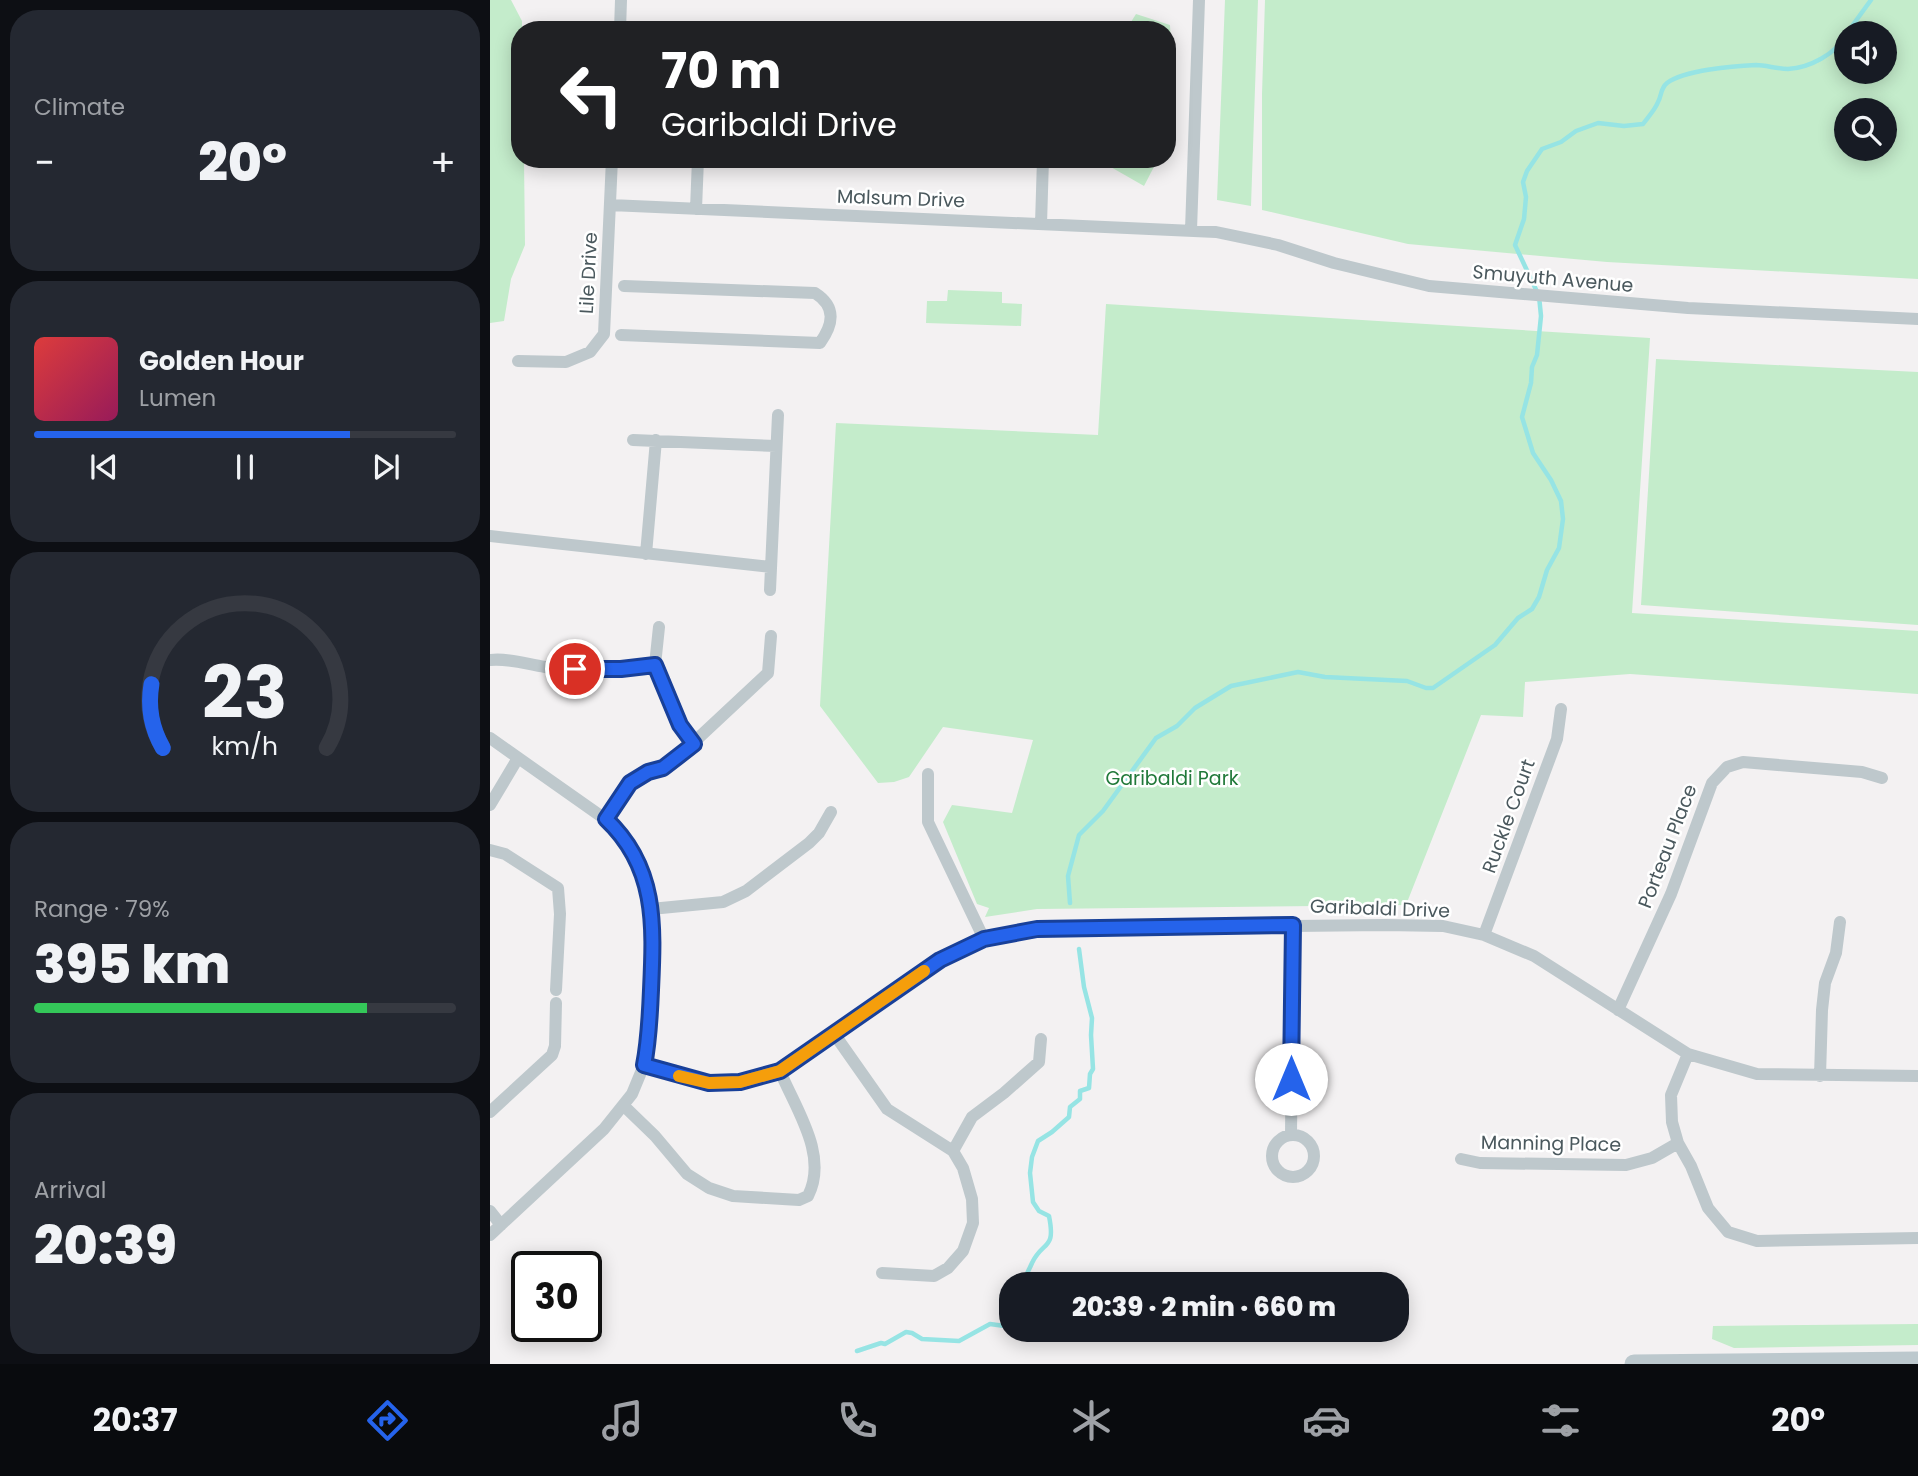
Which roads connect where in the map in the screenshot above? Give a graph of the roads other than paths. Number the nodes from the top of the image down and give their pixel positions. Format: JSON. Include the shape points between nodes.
{"nodes":[{"id":1,"x":621,"y":0,"type":"edge"},
{"id":2,"x":1199,"y":0,"type":"edge"},
{"id":3,"x":620,"y":21,"type":"edge"},
{"id":4,"x":612,"y":168,"type":"edge"},
{"id":5,"x":698,"y":168,"type":"edge"},
{"id":6,"x":1043,"y":168,"type":"edge"},
{"id":7,"x":610,"y":205,"type":"junction"},
{"id":8,"x":696,"y":209,"type":"junction"},
{"id":9,"x":1041,"y":224,"type":"junction"},
{"id":10,"x":1191,"y":230,"type":"junction"},
{"id":11,"x":624,"y":286,"type":"dead end"},
{"id":12,"x":1918,"y":319,"type":"edge"},
{"id":13,"x":621,"y":335,"type":"dead end"},
{"id":14,"x":519,"y":361,"type":"dead end"},
{"id":15,"x":778,"y":415,"type":"dead end"},
{"id":16,"x":633,"y":440,"type":"dead end"},
{"id":17,"x":656,"y":440,"type":"junction"},
{"id":18,"x":776,"y":446,"type":"junction"},
{"id":19,"x":490,"y":536,"type":"edge"},
{"id":20,"x":646,"y":554,"type":"junction"},
{"id":21,"x":771,"y":567,"type":"junction"},
{"id":22,"x":770,"y":590,"type":"dead end"},
{"id":23,"x":659,"y":627,"type":"dead end"},
{"id":24,"x":771,"y":636,"type":"dead end"},
{"id":25,"x":490,"y":660,"type":"edge"},
{"id":26,"x":655,"y":665,"type":"junction"},
{"id":27,"x":1560,"y":709,"type":"dead end"},
{"id":28,"x":490,"y":738,"type":"edge"},
{"id":29,"x":694,"y":744,"type":"junction"},
{"id":30,"x":518,"y":758,"type":"junction"},
{"id":31,"x":928,"y":774,"type":"dead end"},
{"id":32,"x":1882,"y":778,"type":"dead end"},
{"id":33,"x":490,"y":805,"type":"edge"},
{"id":34,"x":831,"y":812,"type":"dead end"},
{"id":35,"x":606,"y":819,"type":"junction"},
{"id":36,"x":490,"y":850,"type":"edge"},
{"id":37,"x":651,"y":909,"type":"junction"},
{"id":38,"x":1840,"y":922,"type":"dead end"},
{"id":39,"x":1293,"y":925,"type":"junction"},
{"id":40,"x":1484,"y":935,"type":"junction"},
{"id":41,"x":984,"y":939,"type":"junction"},
{"id":42,"x":1618,"y":1010,"type":"junction"},
{"id":43,"x":835,"y":1035,"type":"junction"},
{"id":44,"x":1041,"y":1040,"type":"dead end"},
{"id":45,"x":1688,"y":1054,"type":"junction"},
{"id":46,"x":644,"y":1065,"type":"junction"},
{"id":47,"x":780,"y":1071,"type":"junction"},
{"id":48,"x":1820,"y":1076,"type":"junction"},
{"id":49,"x":1918,"y":1076,"type":"edge"},
{"id":50,"x":624,"y":1106,"type":"junction"},
{"id":51,"x":490,"y":1112,"type":"edge"},
{"id":52,"x":1291,"y":1135,"type":"dead end"},
{"id":53,"x":1678,"y":1143,"type":"junction"},
{"id":54,"x":953,"y":1151,"type":"junction"},
{"id":55,"x":1461,"y":1159,"type":"dead end"},
{"id":56,"x":490,"y":1211,"type":"edge"},
{"id":57,"x":501,"y":1225,"type":"junction"},
{"id":58,"x":490,"y":1235,"type":"edge"},
{"id":59,"x":1918,"y":1238,"type":"edge"},
{"id":60,"x":882,"y":1273,"type":"dead end"},
{"id":61,"x":1918,"y":1361,"type":"edge"},
{"id":62,"x":1634,"y":1364,"type":"edge"},
{"id":63,"x":1695,"y":1364,"type":"edge"}],
"edges":[{"from":1,"to":3,"type":"street"},
{"from":2,"to":10,"type":"street"},
{"from":4,"to":7,"type":"street","name":"Lile Drive"},
{"from":5,"to":8,"type":"street"},
{"from":6,"to":9,"type":"street"},
{"from":7,"to":8,"type":"street","name":"Malsum Drive"},
{"from":7,"to":14,"type":"street","name":"Lile Drive","via":[[604,334],[590,352],[566,362]]},
{"from":8,"to":9,"type":"street","name":"Malsum Drive"},
{"from":9,"to":10,"type":"street","name":"Malsum Drive"},
{"from":10,"to":12,"type":"street","name":"Smuyuth Avenue","via":[[1229,234],[1406,281],[1470,291],[1709,310]]},
{"from":11,"to":13,"type":"street","via":[[815,293],[830,309],[830,329],[820,343]]},
{"from":15,"to":18,"type":"street"},
{"from":16,"to":17,"type":"street"},
{"from":17,"to":18,"type":"street"},
{"from":17,"to":20,"type":"street"},
{"from":18,"to":21,"type":"street"},
{"from":19,"to":20,"type":"street"},
{"from":20,"to":21,"type":"street"},
{"from":21,"to":22,"type":"street"},
{"from":23,"to":26,"type":"street"},
{"from":24,"to":29,"type":"street","via":[[768,673]]},
{"from":25,"to":26,"type":"street","via":[[592,670]]},
{"from":26,"to":29,"type":"street","via":[[680,725]]},
{"from":27,"to":40,"type":"street","name":"Ruckle Court","via":[[1557,739]]},
{"from":28,"to":30,"type":"street"},
{"from":29,"to":35,"type":"street","via":[[663,768],[630,783]]},
{"from":30,"to":33,"type":"street"},
{"from":30,"to":35,"type":"street"},
{"from":31,"to":41,"type":"street","via":[[928,822]]},
{"from":32,"to":42,"type":"street","name":"Porteau Place","via":[[1862,772],[1743,762],[1727,767],[1712,783],[1671,894]]},
{"from":34,"to":37,"type":"street","via":[[809,843],[746,891],[723,902]]},
{"from":35,"to":37,"type":"street","via":[[638,860]]},
{"from":36,"to":51,"type":"street","via":[[505,854],[558,888],[560,898],[555,1046],[552,1055]]},
{"from":37,"to":46,"type":"street","via":[[650,1011]]},
{"from":38,"to":48,"type":"street","via":[[1836,954],[1825,982]]},
{"from":39,"to":40,"type":"street","name":"Garibaldi Drive","via":[[1443,926]]},
{"from":39,"to":41,"type":"street","name":"Garibaldi Drive","via":[[1037,929]]},
{"from":39,"to":52,"type":"street"},
{"from":40,"to":42,"type":"street","name":"Garibaldi Drive","via":[[1534,956]]},
{"from":41,"to":43,"type":"street","name":"Garibaldi Drive","via":[[940,960]]},
{"from":42,"to":45,"type":"street","name":"Garibaldi Drive"},
{"from":43,"to":47,"type":"street","name":"Garibaldi Drive"},
{"from":43,"to":54,"type":"street","via":[[887,1109]]},
{"from":44,"to":54,"type":"street","via":[[1039,1062],[972,1117]]},
{"from":45,"to":48,"type":"street","name":"Garibaldi Drive","via":[[1757,1074]]},
{"from":45,"to":53,"type":"street","via":[[1671,1095]]},
{"from":46,"to":47,"type":"street","name":"Garibaldi Drive","via":[[709,1083],[740,1082]]},
{"from":46,"to":50,"type":"street"},
{"from":47,"to":50,"type":"street","via":[[810,1134],[811,1190],[799,1200],[733,1196],[709,1188],[687,1174]]},
{"from":48,"to":49,"type":"street","name":"Garibaldi Drive"},
{"from":50,"to":57,"type":"street"},
{"from":53,"to":55,"type":"street","name":"Manning Place","via":[[1652,1158],[1626,1165]]},
{"from":53,"to":59,"type":"street","via":[[1708,1208],[1728,1232],[1757,1241]]},
{"from":54,"to":60,"type":"street","via":[[972,1199],[973,1223],[962,1251],[934,1276]]},
{"from":56,"to":57,"type":"street"},
{"from":57,"to":58,"type":"street"},
{"from":61,"to":63,"type":"main road"},
{"from":62,"to":63,"type":"main road"}]}
